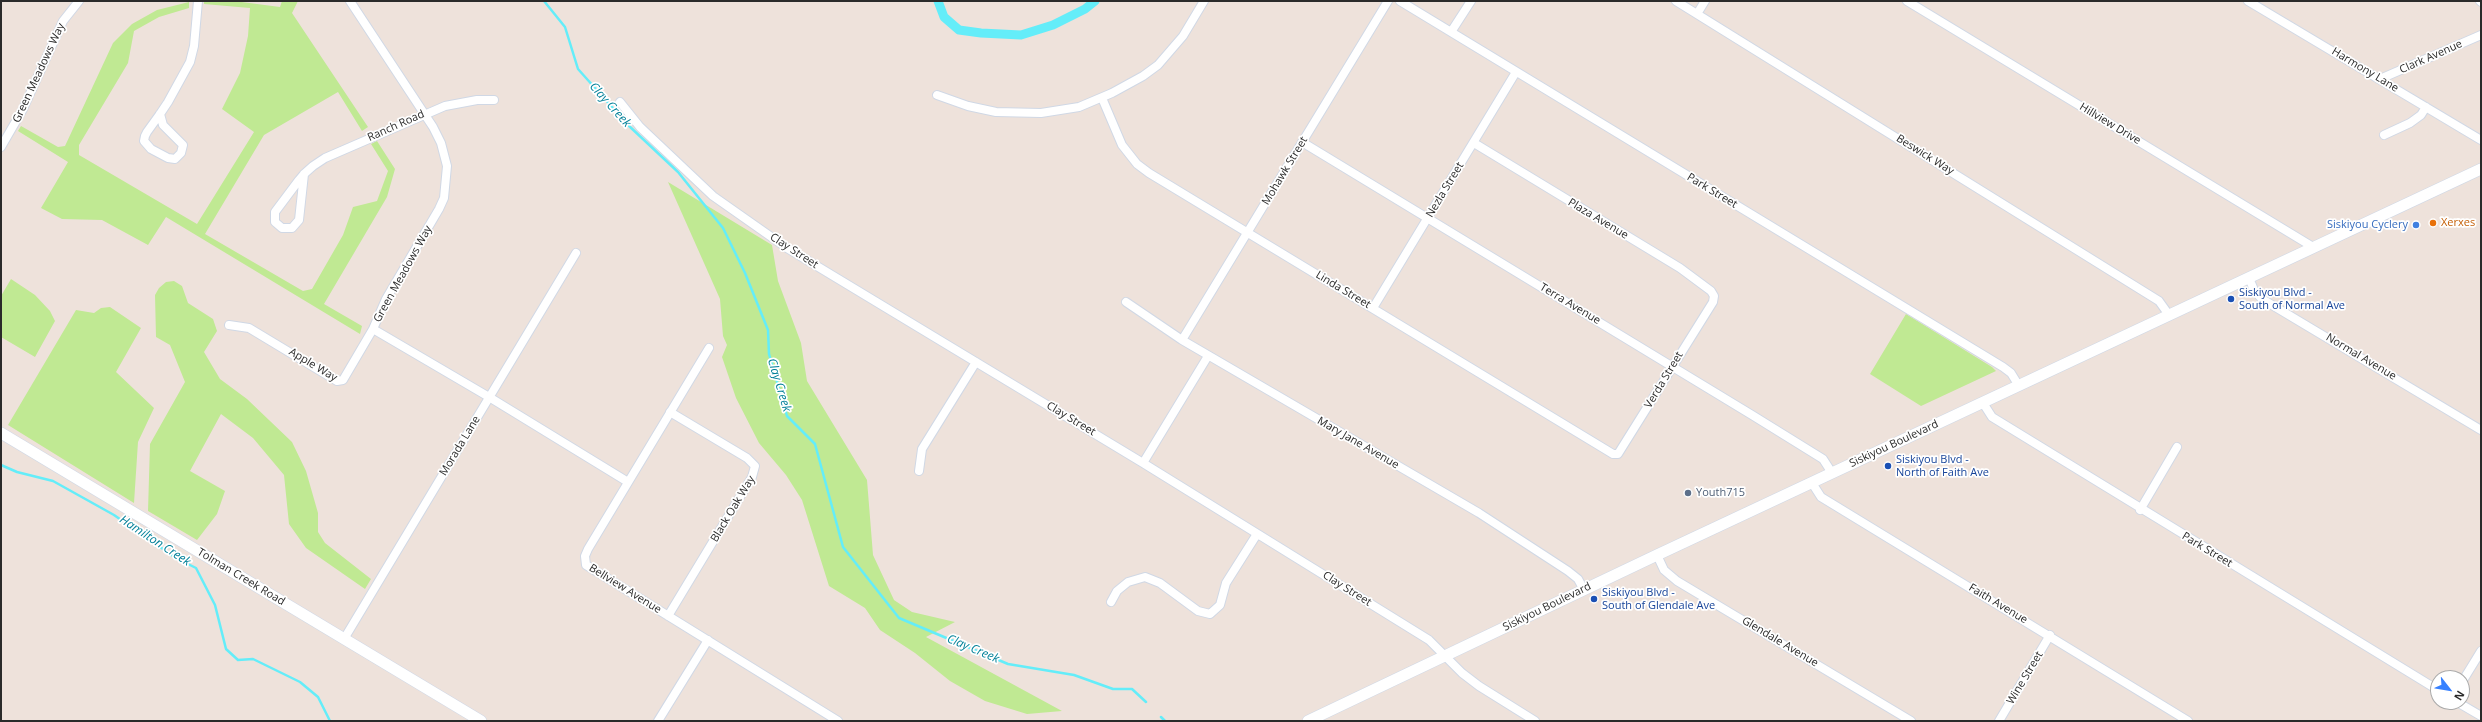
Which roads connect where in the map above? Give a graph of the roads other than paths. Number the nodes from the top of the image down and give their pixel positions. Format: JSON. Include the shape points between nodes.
{"nodes":[{"id":1,"x":79,"y":1,"type":"edge"},
{"id":2,"x":198,"y":1,"type":"edge"},
{"id":3,"x":350,"y":1,"type":"edge"},
{"id":4,"x":1204,"y":1,"type":"edge"},
{"id":5,"x":1388,"y":1,"type":"edge"},
{"id":6,"x":1400,"y":1,"type":"edge"},
{"id":7,"x":1470,"y":1,"type":"edge"},
{"id":8,"x":1676,"y":1,"type":"edge"},
{"id":9,"x":1705,"y":1,"type":"edge"},
{"id":10,"x":1907,"y":1,"type":"edge"},
{"id":11,"x":2248,"y":1,"type":"edge"},
{"id":12,"x":1697,"y":14,"type":"junction"},
{"id":13,"x":1451,"y":32,"type":"junction"},
{"id":14,"x":2481,"y":35,"type":"edge"},
{"id":15,"x":1516,"y":72,"type":"junction"},
{"id":16,"x":2380,"y":79,"type":"junction"},
{"id":17,"x":937,"y":95,"type":"dead end"},
{"id":18,"x":1102,"y":98,"type":"junction"},
{"id":19,"x":494,"y":100,"type":"dead end"},
{"id":20,"x":620,"y":102,"type":"dead end"},
{"id":21,"x":2426,"y":107,"type":"junction"},
{"id":22,"x":160,"y":114,"type":"junction"},
{"id":23,"x":423,"y":114,"type":"junction"},
{"id":24,"x":2384,"y":135,"type":"dead end"},
{"id":25,"x":2481,"y":140,"type":"edge"},
{"id":26,"x":1302,"y":142,"type":"junction"},
{"id":27,"x":1474,"y":143,"type":"junction"},
{"id":28,"x":1,"y":147,"type":"edge"},
{"id":29,"x":2481,"y":169,"type":"edge"},
{"id":30,"x":304,"y":174,"type":"junction"},
{"id":31,"x":1428,"y":218,"type":"junction"},
{"id":32,"x":1248,"y":232,"type":"junction"},
{"id":33,"x":2313,"y":247,"type":"junction"},
{"id":34,"x":576,"y":253,"type":"dead end"},
{"id":35,"x":2249,"y":278,"type":"junction"},
{"id":36,"x":1126,"y":302,"type":"dead end"},
{"id":37,"x":1713,"y":302,"type":"joint"},
{"id":38,"x":1373,"y":308,"type":"junction"},
{"id":39,"x":2169,"y":315,"type":"junction"},
{"id":40,"x":229,"y":326,"type":"dead end"},
{"id":41,"x":373,"y":329,"type":"junction"},
{"id":42,"x":1182,"y":340,"type":"junction"},
{"id":43,"x":709,"y":348,"type":"dead end"},
{"id":44,"x":1208,"y":356,"type":"junction"},
{"id":45,"x":976,"y":362,"type":"junction"},
{"id":46,"x":1673,"y":366,"type":"junction"},
{"id":47,"x":2019,"y":386,"type":"junction"},
{"id":48,"x":489,"y":397,"type":"junction"},
{"id":49,"x":1983,"y":403,"type":"junction"},
{"id":50,"x":670,"y":412,"type":"junction"},
{"id":51,"x":2481,"y":430,"type":"edge"},
{"id":52,"x":1,"y":433,"type":"edge"},
{"id":53,"x":2177,"y":446,"type":"dead end"},
{"id":54,"x":1613,"y":454,"type":"joint"},
{"id":55,"x":1143,"y":463,"type":"junction"},
{"id":56,"x":919,"y":471,"type":"dead end"},
{"id":57,"x":1832,"y":473,"type":"junction"},
{"id":58,"x":628,"y":482,"type":"junction"},
{"id":59,"x":1812,"y":483,"type":"junction"},
{"id":60,"x":2140,"y":510,"type":"junction"},
{"id":61,"x":1257,"y":534,"type":"junction"},
{"id":62,"x":1657,"y":555,"type":"junction"},
{"id":63,"x":1584,"y":590,"type":"junction"},
{"id":64,"x":1111,"y":602,"type":"dead end"},
{"id":65,"x":668,"y":616,"type":"junction"},
{"id":66,"x":2050,"y":635,"type":"junction"},
{"id":67,"x":344,"y":639,"type":"junction"},
{"id":68,"x":708,"y":640,"type":"junction"},
{"id":69,"x":2481,"y":650,"type":"edge"},
{"id":70,"x":1445,"y":656,"type":"junction"},
{"id":71,"x":2469,"y":670,"type":"edge"},
{"id":72,"x":2430,"y":685,"type":"edge"},
{"id":73,"x":2470,"y":710,"type":"edge"},
{"id":74,"x":2481,"y":716,"type":"edge"},
{"id":75,"x":481,"y":721,"type":"edge"},
{"id":76,"x":658,"y":721,"type":"edge"},
{"id":77,"x":838,"y":721,"type":"edge"},
{"id":78,"x":1308,"y":721,"type":"edge"},
{"id":79,"x":1535,"y":721,"type":"edge"},
{"id":80,"x":1911,"y":721,"type":"edge"},
{"id":81,"x":1999,"y":721,"type":"edge"},
{"id":82,"x":2188,"y":721,"type":"edge"}],
"edges":[{"from":1,"to":28,"type":"street","name":"Green Meadows Way","via":[[63,21],[23,109]]},
{"from":2,"to":22,"type":"street","via":[[190,62]]},
{"from":3,"to":23,"type":"street","name":"Green Meadows Way"},
{"from":4,"to":18,"type":"street","via":[[1183,36],[1158,65]]},
{"from":5,"to":26,"type":"street","name":"Mohawk Street"},
{"from":6,"to":13,"type":"street","name":"Park Street"},
{"from":7,"to":13,"type":"street"},
{"from":8,"to":12,"type":"street","name":"Beswick Way"},
{"from":9,"to":12,"type":"street"},
{"from":10,"to":33,"type":"street","name":"Hillview Drive"},
{"from":11,"to":16,"type":"street","name":"Harmony Lane"},
{"from":12,"to":39,"type":"street","name":"Beswick Way","via":[[2159,301]]},
{"from":13,"to":15,"type":"street","name":"Park Street"},
{"from":14,"to":16,"type":"street","name":"Clark Avenue"},
{"from":15,"to":27,"type":"street","name":"Nezla Street"},
{"from":15,"to":47,"type":"street","name":"Park Street","via":[[2003,367],[2011,373]]},
{"from":16,"to":21,"type":"street","name":"Harmony Lane"},
{"from":17,"to":18,"type":"street","via":[[982,110],[1024,114],[1065,110]]},
{"from":18,"to":32,"type":"street","name":"Linda Street","via":[[1119,139],[1137,164]]},
{"from":19,"to":23,"type":"street","name":"Ranch Road","via":[[461,103]]},
{"from":20,"to":45,"type":"street","name":"Clay Street","via":[[640,127],[713,196],[787,248]]},
{"from":21,"to":24,"type":"street","via":[[2410,123]]},
{"from":21,"to":25,"type":"street","name":"Harmony Lane"},
{"from":22,"to":22,"type":"street","via":[[147,132],[144,141],[151,150],[175,159],[182,154],[183,145],[163,125]]},
{"from":23,"to":30,"type":"street","name":"Ranch Road","via":[[325,158]]},
{"from":23,"to":41,"type":"street","name":"Green Meadows Way","via":[[444,151],[447,166],[444,198],[386,299]]},
{"from":26,"to":31,"type":"street","name":"Terra Avenue"},
{"from":26,"to":32,"type":"street","name":"Mohawk Street"},
{"from":27,"to":31,"type":"street","name":"Nezla Street"},
{"from":27,"to":37,"type":"street","name":"Plaza Avenue","via":[[1697,280],[1711,291],[1714,296]]},
{"from":29,"to":33,"type":"main road","name":"Siskiyou Boulevard"},
{"from":30,"to":30,"type":"street","name":"Ranch Road","via":[[275,212],[275,222],[282,228],[292,228],[299,220]]},
{"from":31,"to":38,"type":"street","name":"Nezla Street"},
{"from":31,"to":46,"type":"street","name":"Terra Avenue"},
{"from":32,"to":38,"type":"street","name":"Linda Street"},
{"from":32,"to":42,"type":"street","name":"Mohawk Street"},
{"from":33,"to":35,"type":"main road","name":"Siskiyou Boulevard"},
{"from":34,"to":48,"type":"street","name":"Morada Lane"},
{"from":35,"to":39,"type":"main road","name":"Siskiyou Boulevard"},
{"from":35,"to":51,"type":"street","name":"Normal Avenue","via":[[2254,290],[2262,298]]},
{"from":36,"to":42,"type":"street","name":"Mary Jane Avenue"},
{"from":37,"to":46,"type":"street","name":"Verda Street"},
{"from":38,"to":54,"type":"street","name":"Linda Street"},
{"from":39,"to":47,"type":"main road","name":"Siskiyou Boulevard"},
{"from":40,"to":41,"type":"street","name":"Apple Way","via":[[249,328],[340,382]]},
{"from":41,"to":48,"type":"street","name":"Green Meadows Way"},
{"from":42,"to":44,"type":"street","name":"Mary Jane Avenue"},
{"from":43,"to":50,"type":"street","name":"Bellview Avenue"},
{"from":44,"to":55,"type":"street"},
{"from":44,"to":63,"type":"street","name":"Mary Jane Avenue","via":[[1479,514],[1568,571],[1578,579]]},
{"from":45,"to":55,"type":"street","name":"Clay Street"},
{"from":45,"to":56,"type":"street","via":[[922,449]]},
{"from":46,"to":54,"type":"street","name":"Verda Street","via":[[1621,452]]},
{"from":46,"to":57,"type":"street","name":"Terra Avenue","via":[[1822,459]]},
{"from":47,"to":49,"type":"main road","name":"Siskiyou Boulevard"},
{"from":48,"to":58,"type":"street","name":"Green Meadows Way"},
{"from":48,"to":67,"type":"street","name":"Morada Lane"},
{"from":49,"to":57,"type":"main road","name":"Siskiyou Boulevard"},
{"from":49,"to":60,"type":"street","name":"Park Street","via":[[1992,417]]},
{"from":50,"to":58,"type":"street","name":"Bellview Avenue"},
{"from":50,"to":65,"type":"street","name":"Black Oak Way","via":[[747,458],[755,466],[752,477]]},
{"from":52,"to":67,"type":"main road","name":"Tolman Creek Road"},
{"from":53,"to":60,"type":"street"},
{"from":55,"to":61,"type":"street","name":"Clay Street"},
{"from":57,"to":59,"type":"main road","name":"Siskiyou Boulevard"},
{"from":58,"to":65,"type":"street","name":"Bellview Avenue","via":[[588,549],[584,561],[588,569]]},
{"from":59,"to":62,"type":"main road","name":"Siskiyou Boulevard"},
{"from":59,"to":66,"type":"street","name":"Faith Avenue","via":[[1821,497]]},
{"from":60,"to":72,"type":"street","name":"Park Street"},
{"from":61,"to":64,"type":"street","via":[[1228,579],[1220,605],[1210,614],[1198,611],[1160,583],[1145,577],[1128,582],[1117,591]]},
{"from":61,"to":70,"type":"street","name":"Clay Street","via":[[1429,640]]},
{"from":62,"to":63,"type":"main road","name":"Siskiyou Boulevard"},
{"from":62,"to":80,"type":"street","name":"Glendale Avenue","via":[[1664,570],[1677,581]]},
{"from":63,"to":70,"type":"main road","name":"Siskiyou Boulevard"},
{"from":65,"to":68,"type":"street","name":"Bellview Avenue"},
{"from":66,"to":81,"type":"street","name":"Wine Street"},
{"from":66,"to":82,"type":"street","name":"Faith Avenue"},
{"from":67,"to":75,"type":"main road","name":"Tolman Creek Road"},
{"from":68,"to":76,"type":"street"},
{"from":68,"to":77,"type":"street","name":"Bellview Avenue"},
{"from":69,"to":71,"type":"street"},
{"from":70,"to":78,"type":"main road","name":"Siskiyou Boulevard"},
{"from":70,"to":79,"type":"street","name":"Clay Street","via":[[1479,686]]},
{"from":73,"to":74,"type":"street"}]}
